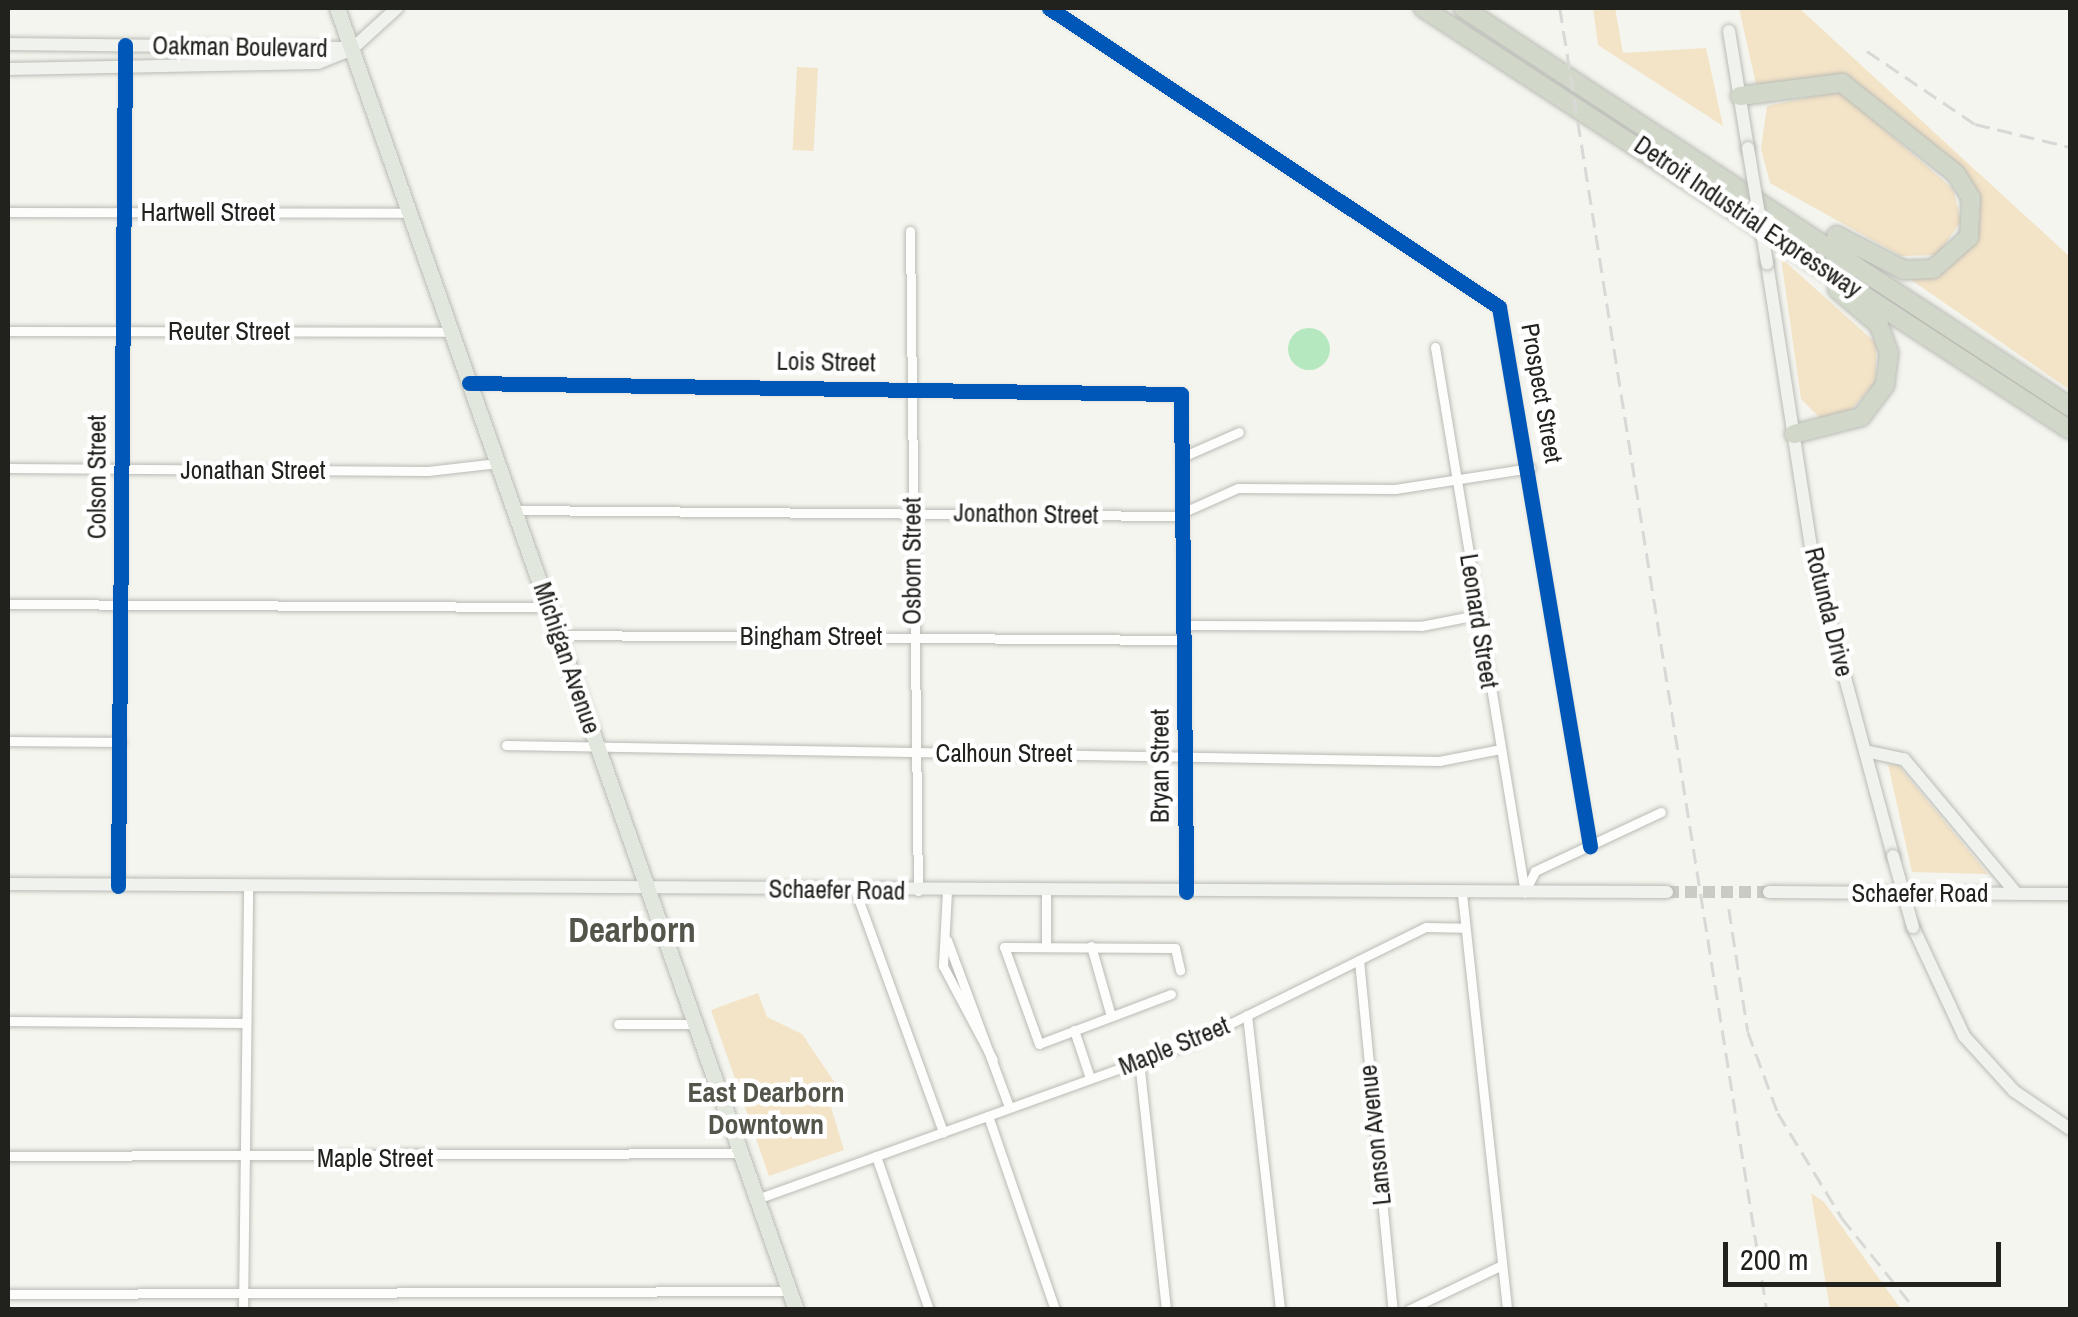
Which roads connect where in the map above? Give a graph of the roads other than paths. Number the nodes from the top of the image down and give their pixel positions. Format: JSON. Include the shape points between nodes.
{"nodes":[{"id":1,"x":338,"y":8,"type":"edge"},
{"id":2,"x":397,"y":8,"type":"edge"},
{"id":3,"x":1049,"y":8,"type":"edge"},
{"id":4,"x":1422,"y":8,"type":"edge"},
{"id":5,"x":1463,"y":8,"type":"edge"},
{"id":6,"x":1729,"y":32,"type":"dead end"},
{"id":7,"x":8,"y":44,"type":"edge"},
{"id":8,"x":126,"y":45,"type":"junction"},
{"id":9,"x":154,"y":46,"type":"junction"},
{"id":10,"x":352,"y":49,"type":"junction"},
{"id":11,"x":8,"y":69,"type":"edge"},
{"id":12,"x":125,"y":69,"type":"junction"},
{"id":13,"x":153,"y":69,"type":"junction"},
{"id":14,"x":1740,"y":96,"type":"junction"},
{"id":15,"x":8,"y":212,"type":"edge"},
{"id":16,"x":124,"y":212,"type":"junction"},
{"id":17,"x":1786,"y":212,"type":"junction"},
{"id":18,"x":409,"y":213,"type":"junction"},
{"id":19,"x":910,"y":231,"type":"dead end"},
{"id":20,"x":1808,"y":260,"type":"junction"},
{"id":21,"x":8,"y":330,"type":"edge"},
{"id":22,"x":123,"y":331,"type":"junction"},
{"id":23,"x":451,"y":332,"type":"junction"},
{"id":24,"x":1435,"y":347,"type":"dead end"},
{"id":25,"x":470,"y":383,"type":"junction"},
{"id":26,"x":910,"y":389,"type":"junction"},
{"id":27,"x":2070,"y":407,"type":"edge"},
{"id":28,"x":2070,"y":430,"type":"edge"},
{"id":29,"x":1238,"y":432,"type":"dead end"},
{"id":30,"x":1794,"y":434,"type":"junction"},
{"id":31,"x":1182,"y":456,"type":"junction"},
{"id":32,"x":498,"y":463,"type":"junction"},
{"id":33,"x":8,"y":468,"type":"edge"},
{"id":34,"x":1530,"y":468,"type":"junction"},
{"id":35,"x":122,"y":469,"type":"junction"},
{"id":36,"x":1457,"y":480,"type":"junction"},
{"id":37,"x":514,"y":510,"type":"junction"},
{"id":38,"x":911,"y":512,"type":"junction"},
{"id":39,"x":1182,"y":514,"type":"junction"},
{"id":40,"x":8,"y":604,"type":"edge"},
{"id":41,"x":122,"y":605,"type":"junction"},
{"id":42,"x":548,"y":607,"type":"junction"},
{"id":43,"x":1478,"y":615,"type":"junction"},
{"id":44,"x":1185,"y":625,"type":"junction"},
{"id":45,"x":558,"y":635,"type":"junction"},
{"id":46,"x":912,"y":636,"type":"junction"},
{"id":47,"x":1184,"y":640,"type":"junction"},
{"id":48,"x":8,"y":742,"type":"edge"},
{"id":49,"x":120,"y":742,"type":"junction"},
{"id":50,"x":506,"y":746,"type":"dead end"},
{"id":51,"x":598,"y":746,"type":"junction"},
{"id":52,"x":1500,"y":749,"type":"junction"},
{"id":53,"x":1866,"y":751,"type":"junction"},
{"id":54,"x":913,"y":752,"type":"junction"},
{"id":55,"x":1186,"y":757,"type":"junction"},
{"id":56,"x":1660,"y":812,"type":"dead end"},
{"id":57,"x":1590,"y":846,"type":"junction"},
{"id":58,"x":8,"y":884,"type":"edge"},
{"id":59,"x":118,"y":886,"type":"junction"},
{"id":60,"x":248,"y":887,"type":"junction"},
{"id":61,"x":648,"y":888,"type":"junction"},
{"id":62,"x":856,"y":890,"type":"junction"},
{"id":63,"x":918,"y":891,"type":"junction"},
{"id":64,"x":1046,"y":891,"type":"junction"},
{"id":65,"x":947,"y":892,"type":"junction"},
{"id":66,"x":1186,"y":892,"type":"junction"},
{"id":67,"x":1666,"y":892,"type":"tunnel mouth"},
{"id":68,"x":1768,"y":892,"type":"tunnel mouth"},
{"id":69,"x":1525,"y":893,"type":"junction"},
{"id":70,"x":1462,"y":894,"type":"junction"},
{"id":71,"x":2017,"y":894,"type":"junction"},
{"id":72,"x":2070,"y":894,"type":"edge"},
{"id":73,"x":1466,"y":928,"type":"junction"},
{"id":74,"x":1046,"y":944,"type":"junction"},
{"id":75,"x":1092,"y":946,"type":"junction"},
{"id":76,"x":1359,"y":960,"type":"junction"},
{"id":77,"x":1180,"y":970,"type":"dead end"},
{"id":78,"x":1172,"y":994,"type":"dead end"},
{"id":79,"x":1111,"y":1016,"type":"junction"},
{"id":80,"x":1247,"y":1016,"type":"junction"},
{"id":81,"x":8,"y":1021,"type":"edge"},
{"id":82,"x":246,"y":1022,"type":"junction"},
{"id":83,"x":618,"y":1024,"type":"dead end"},
{"id":84,"x":696,"y":1024,"type":"junction"},
{"id":85,"x":1074,"y":1030,"type":"junction"},
{"id":86,"x":1140,"y":1061,"type":"junction"},
{"id":87,"x":1090,"y":1078,"type":"junction"},
{"id":88,"x":1009,"y":1107,"type":"junction"},
{"id":89,"x":988,"y":1116,"type":"junction"},
{"id":90,"x":2070,"y":1129,"type":"edge"},
{"id":91,"x":942,"y":1132,"type":"junction"},
{"id":92,"x":741,"y":1154,"type":"junction"},
{"id":93,"x":8,"y":1156,"type":"edge"},
{"id":94,"x":876,"y":1156,"type":"junction"},
{"id":95,"x":244,"y":1157,"type":"junction"},
{"id":96,"x":756,"y":1198,"type":"junction"},
{"id":97,"x":1502,"y":1265,"type":"junction"},
{"id":98,"x":789,"y":1291,"type":"junction"},
{"id":99,"x":243,"y":1293,"type":"junction"},
{"id":100,"x":8,"y":1294,"type":"edge"},
{"id":101,"x":243,"y":1310,"type":"edge"},
{"id":102,"x":796,"y":1310,"type":"edge"},
{"id":103,"x":930,"y":1310,"type":"edge"},
{"id":104,"x":1055,"y":1310,"type":"edge"},
{"id":105,"x":1166,"y":1310,"type":"edge"},
{"id":106,"x":1280,"y":1310,"type":"edge"},
{"id":107,"x":1393,"y":1310,"type":"edge"},
{"id":108,"x":1408,"y":1310,"type":"edge"},
{"id":109,"x":1507,"y":1310,"type":"edge"}],
"edges":[{"from":1,"to":10,"type":"main road","name":"Michigan Avenue"},
{"from":2,"to":10,"type":"main road","name":"Oakman Boulevard"},
{"from":3,"to":34,"type":"street","name":"Prospect Street","via":[[1495,302]]},
{"from":4,"to":20,"type":"highway","name":"Detroit Industrial Expressway"},
{"from":5,"to":17,"type":"highway","name":"Detroit Industrial Expressway"},
{"from":6,"to":14,"type":"main road","name":"Rotunda Drive"},
{"from":7,"to":8,"type":"main road","name":"Oakman Boulevard"},
{"from":8,"to":9,"type":"main road","name":"Oakman Boulevard"},
{"from":8,"to":12,"type":"street","name":"Colson Street"},
{"from":9,"to":10,"type":"main road","name":"Oakman Boulevard"},
{"from":9,"to":13,"type":"main road","via":[[147,57]]},
{"from":10,"to":13,"type":"main road","name":"Oakman Boulevard","via":[[318,63]]},
{"from":10,"to":18,"type":"main road","name":"Michigan Avenue"},
{"from":11,"to":12,"type":"main road","name":"Oakman Boulevard"},
{"from":12,"to":13,"type":"main road","name":"Oakman Boulevard"},
{"from":12,"to":16,"type":"street","name":"Colson Street"},
{"from":14,"to":17,"type":"highway","via":[[1816,82],[1854,89],[1956,174],[1974,211],[1954,258],[1914,272]]},
{"from":14,"to":30,"type":"main road","name":"Rotunda Drive","bridge":true},
{"from":15,"to":16,"type":"street","name":"Hartwell Street"},
{"from":16,"to":18,"type":"street","name":"Hartwell Street"},
{"from":16,"to":22,"type":"street","name":"Colson Street"},
{"from":17,"to":27,"type":"highway","name":"Detroit Industrial Expressway"},
{"from":18,"to":23,"type":"main road","name":"Michigan Avenue"},
{"from":19,"to":26,"type":"street","name":"Osborn Street"},
{"from":20,"to":28,"type":"highway","name":"Detroit Industrial Expressway"},
{"from":20,"to":30,"type":"highway","via":[[1878,325],[1890,362],[1882,394],[1861,416]]},
{"from":21,"to":22,"type":"street","name":"Reuter Street"},
{"from":22,"to":23,"type":"street","name":"Reuter Street"},
{"from":22,"to":35,"type":"street","name":"Colson Street"},
{"from":23,"to":25,"type":"main road","name":"Michigan Avenue"},
{"from":24,"to":36,"type":"street","name":"Leonard Street"},
{"from":25,"to":26,"type":"street","name":"Lois Street"},
{"from":25,"to":32,"type":"main road","name":"Michigan Avenue"},
{"from":26,"to":31,"type":"street","name":"Lois Street","via":[[1182,394]]},
{"from":26,"to":38,"type":"street","name":"Osborn Street"},
{"from":29,"to":31,"type":"street"},
{"from":30,"to":53,"type":"main road","name":"Rotunda Drive","via":[[1813,558]]},
{"from":31,"to":39,"type":"street"},
{"from":32,"to":35,"type":"street","name":"Jonathan Street","via":[[428,471]]},
{"from":32,"to":37,"type":"main road","name":"Michigan Avenue"},
{"from":33,"to":35,"type":"street","name":"Jonathan Street"},
{"from":34,"to":36,"type":"street","name":"Jonathon Street"},
{"from":34,"to":57,"type":"street","name":"Prospect Street"},
{"from":35,"to":41,"type":"street","name":"Colson Street"},
{"from":36,"to":39,"type":"street","name":"Jonathon Street","via":[[1395,489],[1238,488]]},
{"from":36,"to":43,"type":"street","name":"Leonard Street"},
{"from":37,"to":38,"type":"street","name":"Jonathon Street"},
{"from":37,"to":42,"type":"main road","name":"Michigan Avenue"},
{"from":38,"to":39,"type":"street","name":"Jonathon Street"},
{"from":38,"to":46,"type":"street","name":"Osborn Street"},
{"from":39,"to":44,"type":"street"},
{"from":40,"to":41,"type":"street"},
{"from":41,"to":42,"type":"street"},
{"from":41,"to":49,"type":"street","name":"Colson Street"},
{"from":42,"to":45,"type":"main road","name":"Michigan Avenue"},
{"from":43,"to":44,"type":"street","via":[[1421,626]]},
{"from":43,"to":52,"type":"street","name":"Leonard Street"},
{"from":44,"to":47,"type":"street","name":"Bryan Street"},
{"from":45,"to":46,"type":"street","name":"Bingham Street"},
{"from":45,"to":51,"type":"main road","name":"Michigan Avenue"},
{"from":46,"to":47,"type":"street","name":"Bingham Street"},
{"from":46,"to":54,"type":"street","name":"Osborn Street"},
{"from":47,"to":55,"type":"street","name":"Bryan Street"},
{"from":48,"to":49,"type":"street"},
{"from":49,"to":59,"type":"street","name":"Colson Street"},
{"from":50,"to":51,"type":"street","name":"Calhoun Street"},
{"from":51,"to":54,"type":"street","name":"Calhoun Street"},
{"from":51,"to":61,"type":"main road","name":"Michigan Avenue"},
{"from":52,"to":55,"type":"street","name":"Calhoun Street","via":[[1439,761]]},
{"from":52,"to":69,"type":"street","name":"Leonard Street"},
{"from":53,"to":71,"type":"main road","via":[[1904,759]]},
{"from":53,"to":90,"type":"main road","name":"Rotunda Drive","bridge":true,"via":[[1913,928],[1964,1036],[2014,1091]]},
{"from":54,"to":55,"type":"street","name":"Calhoun Street"},
{"from":54,"to":63,"type":"street","name":"Osborn Street"},
{"from":55,"to":66,"type":"street","name":"Bryan Street"},
{"from":56,"to":57,"type":"street"},
{"from":57,"to":69,"type":"street","via":[[1534,871]]},
{"from":58,"to":59,"type":"main road","name":"Schaefer Road"},
{"from":59,"to":60,"type":"main road","name":"Schaefer Road"},
{"from":60,"to":61,"type":"main road","name":"Schaefer Road"},
{"from":60,"to":82,"type":"street"},
{"from":61,"to":62,"type":"main road","name":"Schaefer Road"},
{"from":61,"to":84,"type":"main road","name":"Michigan Avenue"},
{"from":62,"to":63,"type":"main road","name":"Schaefer Road"},
{"from":62,"to":91,"type":"street"},
{"from":63,"to":65,"type":"main road","name":"Schaefer Road"},
{"from":64,"to":65,"type":"main road","name":"Schaefer Road"},
{"from":64,"to":66,"type":"main road","name":"Schaefer Road"},
{"from":64,"to":74,"type":"street"},
{"from":65,"to":88,"type":"street","via":[[946,937]]},
{"from":66,"to":70,"type":"main road","name":"Schaefer Road"},
{"from":67,"to":69,"type":"main road","name":"Schaefer Road"},
{"from":68,"to":71,"type":"main road","name":"Schaefer Road"},
{"from":69,"to":70,"type":"main road","name":"Schaefer Road"},
{"from":70,"to":73,"type":"street"},
{"from":71,"to":72,"type":"main road","name":"Schaefer Road"},
{"from":73,"to":76,"type":"street","name":"Maple Street","via":[[1426,927]]},
{"from":73,"to":97,"type":"street"},
{"from":74,"to":75,"type":"street"},
{"from":74,"to":85,"type":"street","via":[[1004,947],[1040,1044]]},
{"from":75,"to":77,"type":"street","via":[[1175,948]]},
{"from":75,"to":79,"type":"street"},
{"from":76,"to":80,"type":"street","name":"Maple Street"},
{"from":76,"to":107,"type":"street","name":"Lanson Avenue"},
{"from":78,"to":79,"type":"street"},
{"from":79,"to":85,"type":"street"},
{"from":80,"to":86,"type":"street","name":"Maple Street"},
{"from":80,"to":106,"type":"street"},
{"from":81,"to":82,"type":"street"},
{"from":82,"to":95,"type":"street"},
{"from":83,"to":84,"type":"street"},
{"from":84,"to":92,"type":"main road","name":"Michigan Avenue"},
{"from":85,"to":87,"type":"street"},
{"from":86,"to":87,"type":"street","name":"Maple Street"},
{"from":86,"to":105,"type":"street"},
{"from":87,"to":88,"type":"street","name":"Maple Street"},
{"from":88,"to":89,"type":"street","name":"Maple Street"},
{"from":89,"to":91,"type":"street","name":"Maple Street"},
{"from":89,"to":104,"type":"street"},
{"from":91,"to":94,"type":"street","name":"Maple Street"},
{"from":92,"to":95,"type":"street","name":"Maple Street"},
{"from":92,"to":96,"type":"main road","name":"Michigan Avenue"},
{"from":93,"to":95,"type":"street","name":"Maple Street"},
{"from":94,"to":96,"type":"street","name":"Maple Street"},
{"from":94,"to":103,"type":"street"},
{"from":95,"to":99,"type":"street"},
{"from":96,"to":98,"type":"main road","name":"Michigan Avenue"},
{"from":97,"to":108,"type":"street"},
{"from":97,"to":109,"type":"street"},
{"from":98,"to":99,"type":"street"},
{"from":98,"to":102,"type":"main road","name":"Michigan Avenue"},
{"from":99,"to":100,"type":"street"},
{"from":99,"to":101,"type":"street"}]}
